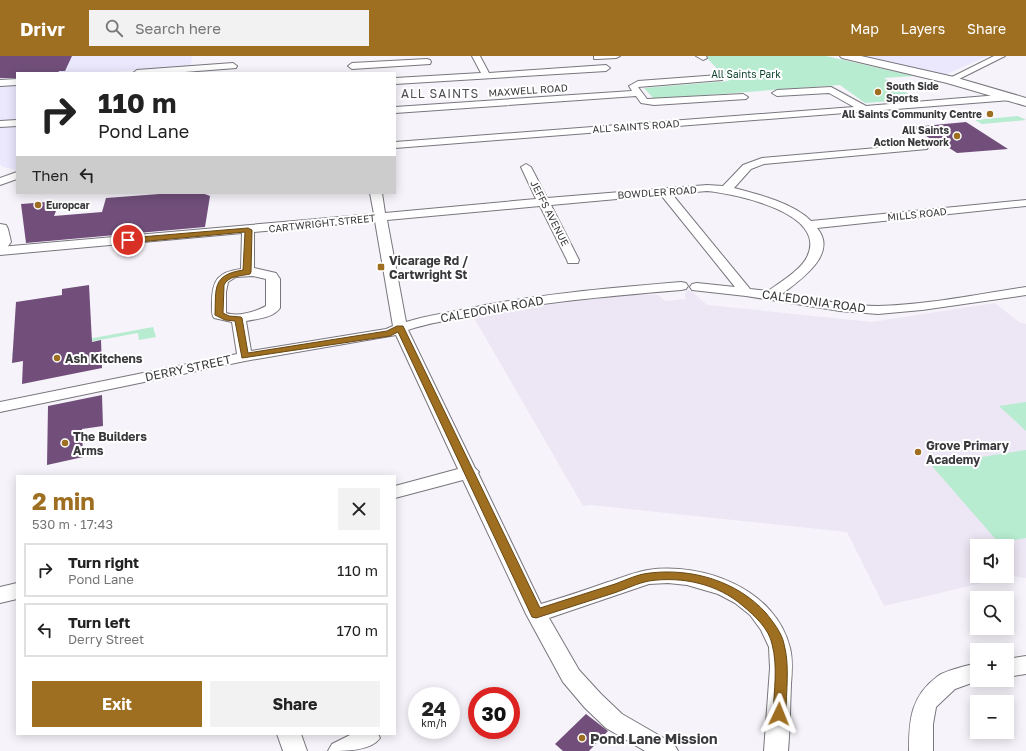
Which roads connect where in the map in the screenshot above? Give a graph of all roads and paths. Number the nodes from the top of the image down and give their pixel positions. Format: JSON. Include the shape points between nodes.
{"nodes":[{"id":1,"x":235,"y":56,"type":"edge"},
{"id":2,"x":350,"y":56,"type":"edge"},
{"id":3,"x":476,"y":56,"type":"edge"},
{"id":4,"x":616,"y":56,"type":"edge"},
{"id":5,"x":846,"y":56,"type":"edge"},
{"id":6,"x":1001,"y":56,"type":"edge"},
{"id":7,"x":596,"y":57,"type":"edge"},
{"id":8,"x":427,"y":62,"type":"dead end"},
{"id":9,"x":233,"y":70,"type":"edge"},
{"id":10,"x":353,"y":70,"type":"edge"},
{"id":11,"x":170,"y":72,"type":"edge"},
{"id":12,"x":486,"y":75,"type":"junction"},
{"id":13,"x":719,"y":78,"type":"dead end"},
{"id":14,"x":950,"y":80,"type":"junction"},
{"id":15,"x":396,"y":81,"type":"edge"},
{"id":16,"x":16,"y":82,"type":"edge"},
{"id":17,"x":0,"y":83,"type":"edge"},
{"id":18,"x":638,"y":93,"type":"junction"},
{"id":19,"x":777,"y":93,"type":"dead end"},
{"id":20,"x":743,"y":97,"type":"dead end"},
{"id":21,"x":1011,"y":97,"type":"junction"},
{"id":22,"x":1026,"y":102,"type":"edge"},
{"id":23,"x":863,"y":108,"type":"junction"},
{"id":24,"x":396,"y":110,"type":"edge"},
{"id":25,"x":16,"y":123,"type":"edge"},
{"id":26,"x":0,"y":124,"type":"edge"},
{"id":27,"x":396,"y":145,"type":"edge"},
{"id":28,"x":922,"y":147,"type":"dead end"},
{"id":29,"x":526,"y":167,"type":"dead end"},
{"id":30,"x":0,"y":175,"type":"edge"},
{"id":31,"x":16,"y":175,"type":"edge"},
{"id":32,"x":16,"y":175,"type":"edge"},
{"id":33,"x":0,"y":182,"type":"edge"},
{"id":34,"x":726,"y":190,"type":"junction"},
{"id":35,"x":664,"y":191,"type":"junction"},
{"id":36,"x":376,"y":194,"type":"edge"},
{"id":37,"x":544,"y":201,"type":"junction"},
{"id":38,"x":1026,"y":203,"type":"edge"},
{"id":39,"x":381,"y":217,"type":"junction"},
{"id":40,"x":809,"y":225,"type":"junction"},
{"id":41,"x":0,"y":229,"type":"edge"},
{"id":42,"x":248,"y":230,"type":"junction"},
{"id":43,"x":0,"y":245,"type":"edge"},
{"id":44,"x":0,"y":251,"type":"edge"},
{"id":45,"x":574,"y":260,"type":"dead end"},
{"id":46,"x":247,"y":272,"type":"junction"},
{"id":47,"x":680,"y":286,"type":"dead end"},
{"id":48,"x":697,"y":287,"type":"dead end"},
{"id":49,"x":1026,"y":291,"type":"edge"},
{"id":50,"x":746,"y":292,"type":"junction"},
{"id":51,"x":772,"y":295,"type":"junction"},
{"id":52,"x":238,"y":318,"type":"junction"},
{"id":53,"x":400,"y":328,"type":"junction"},
{"id":54,"x":245,"y":357,"type":"junction"},
{"id":55,"x":0,"y":408,"type":"edge"},
{"id":56,"x":470,"y":472,"type":"junction"},
{"id":57,"x":396,"y":492,"type":"edge"},
{"id":58,"x":16,"y":591,"type":"edge"},
{"id":59,"x":0,"y":596,"type":"edge"},
{"id":60,"x":536,"y":614,"type":"junction"},
{"id":61,"x":1026,"y":665,"type":"edge"},
{"id":62,"x":1014,"y":667,"type":"edge"},
{"id":63,"x":970,"y":674,"type":"edge"},
{"id":64,"x":289,"y":735,"type":"edge"},
{"id":65,"x":368,"y":738,"type":"dead end"},
{"id":66,"x":294,"y":751,"type":"edge"},
{"id":67,"x":340,"y":751,"type":"edge"},
{"id":68,"x":666,"y":751,"type":"edge"},
{"id":69,"x":776,"y":751,"type":"edge"},
{"id":70,"x":921,"y":751,"type":"edge"}],
"edges":[{"from":1,"to":9,"type":"street"},
{"from":2,"to":10,"type":"street"},
{"from":3,"to":12,"type":"street"},
{"from":4,"to":7,"type":"street"},
{"from":5,"to":14,"type":"main road"},
{"from":6,"to":14,"type":"street"},
{"from":7,"to":12,"type":"street","via":[[606,68]]},
{"from":8,"to":10,"type":"street"},
{"from":9,"to":11,"type":"street"},
{"from":12,"to":15,"type":"street"},
{"from":13,"to":18,"type":"street","via":[[638,84],[633,86]]},
{"from":14,"to":21,"type":"main road"},
{"from":16,"to":17,"type":"street"},
{"from":18,"to":20,"type":"street","via":[[644,101],[654,102]]},
{"from":18,"to":24,"type":"street","name":"MAXWELL ROAD"},
{"from":19,"to":23,"type":"street","via":[[831,90]]},
{"from":21,"to":22,"type":"main road"},
{"from":21,"to":23,"type":"street","name":"ALL SAINTS ROAD"},
{"from":23,"to":27,"type":"street","name":"ALL SAINTS ROAD"},
{"from":25,"to":26,"type":"street"},
{"from":28,"to":34,"type":"street","via":[[762,162],[747,167]]},
{"from":29,"to":37,"type":"street","name":"JEFFS AVENUE"},
{"from":30,"to":31,"type":"street"},
{"from":32,"to":33,"type":"street"},
{"from":34,"to":35,"type":"street","name":"BOWDLER ROAD","via":[[707,188]]},
{"from":34,"to":40,"type":"street","name":"BOWDLER ROAD","via":[[778,206],[795,214]]},
{"from":35,"to":37,"type":"street","name":"BOWDLER ROAD"},
{"from":35,"to":50,"type":"street"},
{"from":36,"to":39,"type":"street"},
{"from":37,"to":39,"type":"street","name":"BOWDLER ROAD"},
{"from":37,"to":45,"type":"street","name":"JEFFS AVENUE"},
{"from":38,"to":40,"type":"street","name":"MILLS ROAD"},
{"from":39,"to":42,"type":"street","name":"CARTWRIGHT STREET"},
{"from":39,"to":53,"type":"street"},
{"from":40,"to":51,"type":"street","via":[[817,244],[812,260]]},
{"from":41,"to":43,"type":"main road"},
{"from":42,"to":44,"type":"street","name":"CARTWRIGHT STREET"},
{"from":42,"to":46,"type":"street"},
{"from":46,"to":52,"type":"street","via":[[229,276],[220,285],[219,315]]},
{"from":46,"to":52,"type":"street","via":[[263,272],[271,276],[273,308],[262,314]]},
{"from":47,"to":53,"type":"street","name":"CALEDONIA ROAD","via":[[492,307]]},
{"from":48,"to":50,"type":"street","name":"CALEDONIA ROAD"},
{"from":49,"to":51,"type":"street","name":"CALEDONIA ROAD","via":[[878,310],[840,307]]},
{"from":50,"to":51,"type":"street","name":"CALEDONIA ROAD"},
{"from":52,"to":54,"type":"street"},
{"from":53,"to":54,"type":"street","name":"DERRY STREET","via":[[390,333]]},
{"from":53,"to":56,"type":"street"},
{"from":54,"to":55,"type":"street","name":"DERRY STREET"},
{"from":56,"to":57,"type":"street"},
{"from":56,"to":60,"type":"street"},
{"from":58,"to":59,"type":"street"},
{"from":60,"to":68,"type":"street","via":[[571,676],[593,701],[614,721]]},
{"from":60,"to":69,"type":"street","via":[[648,577],[676,575],[699,579],[721,586],[741,597],[769,625],[778,642],[781,658]]},
{"from":61,"to":62,"type":"street"},
{"from":63,"to":70,"type":"street","via":[[947,682],[926,703],[921,724]]},
{"from":64,"to":66,"type":"street"},
{"from":65,"to":67,"type":"street"}]}
